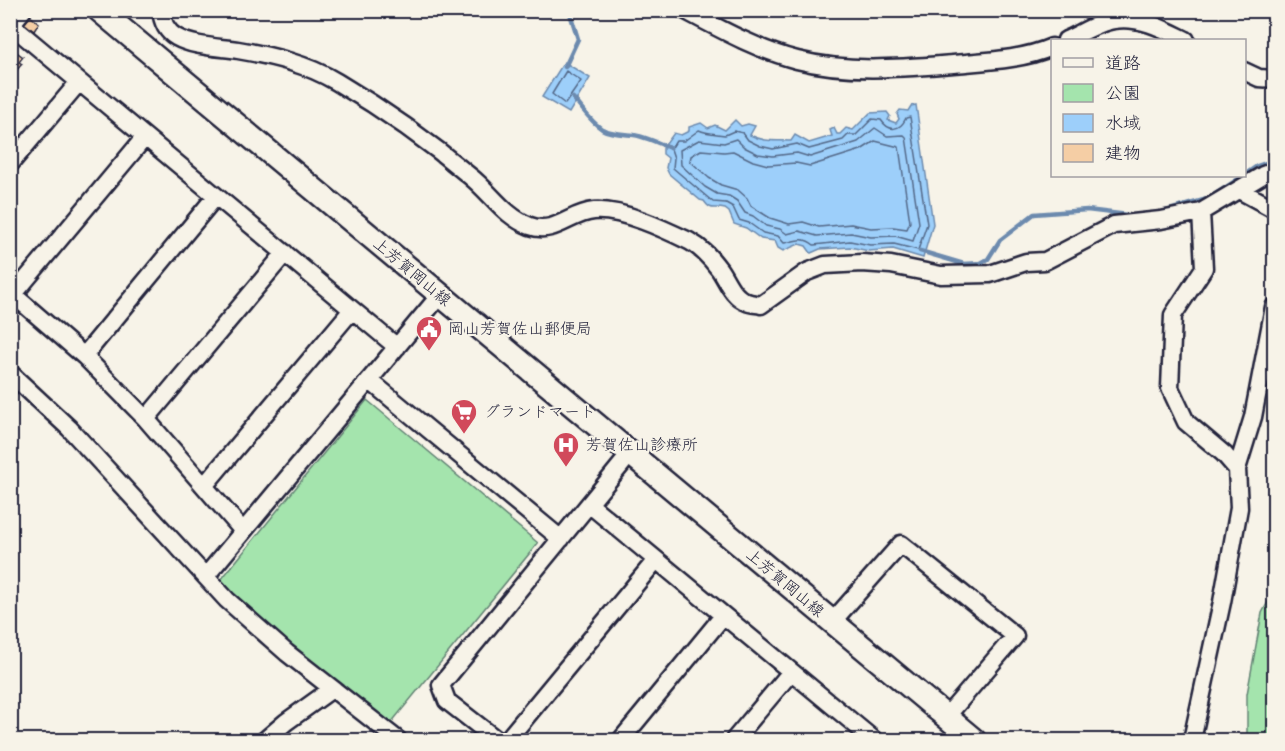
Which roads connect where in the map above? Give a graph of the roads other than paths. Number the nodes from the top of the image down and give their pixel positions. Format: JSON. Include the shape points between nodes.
{"nodes":[{"id":1,"x":23,"y":10,"type":"edge"},
{"id":2,"x":99,"y":10,"type":"edge"},
{"id":3,"x":161,"y":10,"type":"edge"},
{"id":4,"x":684,"y":10,"type":"edge"},
{"id":5,"x":11,"y":25,"type":"edge"},
{"id":6,"x":1068,"y":39,"type":"edge"},
{"id":7,"x":1184,"y":39,"type":"edge"},
{"id":8,"x":1051,"y":47,"type":"edge"},
{"id":9,"x":1246,"y":72,"type":"edge"},
{"id":10,"x":1275,"y":79,"type":"edge"},
{"id":11,"x":79,"y":81,"type":"junction"},
{"id":12,"x":145,"y":137,"type":"junction"},
{"id":13,"x":10,"y":164,"type":"edge"},
{"id":14,"x":1275,"y":171,"type":"edge"},
{"id":15,"x":1239,"y":190,"type":"junction"},
{"id":16,"x":216,"y":196,"type":"junction"},
{"id":17,"x":1275,"y":209,"type":"edge"},
{"id":18,"x":1201,"y":212,"type":"junction"},
{"id":19,"x":285,"y":254,"type":"junction"},
{"id":20,"x":12,"y":294,"type":"edge"},
{"id":21,"x":440,"y":295,"type":"junction"},
{"id":22,"x":1275,"y":307,"type":"edge"},
{"id":23,"x":352,"y":310,"type":"junction"},
{"id":24,"x":397,"y":347,"type":"junction"},
{"id":25,"x":84,"y":356,"type":"junction"},
{"id":26,"x":10,"y":373,"type":"edge"},
{"id":27,"x":369,"y":380,"type":"junction"},
{"id":28,"x":146,"y":419,"type":"junction"},
{"id":29,"x":630,"y":454,"type":"junction"},
{"id":30,"x":1237,"y":469,"type":"junction"},
{"id":31,"x":204,"y":486,"type":"junction"},
{"id":32,"x":589,"y":504,"type":"junction"},
{"id":33,"x":243,"y":531,"type":"junction"},
{"id":34,"x":561,"y":539,"type":"junction"},
{"id":35,"x":656,"y":560,"type":"junction"},
{"id":36,"x":206,"y":576,"type":"junction"},
{"id":37,"x":723,"y":616,"type":"junction"},
{"id":38,"x":832,"y":622,"type":"junction"},
{"id":39,"x":791,"y":672,"type":"junction"},
{"id":40,"x":332,"y":689,"type":"junction"},
{"id":41,"x":946,"y":717,"type":"junction"},
{"id":42,"x":858,"y":727,"type":"junction"},
{"id":43,"x":265,"y":741,"type":"edge"},
{"id":44,"x":398,"y":741,"type":"edge"},
{"id":45,"x":497,"y":741,"type":"edge"},
{"id":46,"x":507,"y":741,"type":"edge"},
{"id":47,"x":621,"y":741,"type":"edge"},
{"id":48,"x":734,"y":741,"type":"edge"},
{"id":49,"x":846,"y":741,"type":"edge"},
{"id":50,"x":874,"y":741,"type":"edge"},
{"id":51,"x":974,"y":741,"type":"edge"},
{"id":52,"x":1192,"y":741,"type":"edge"}],
"edges":[{"from":1,"to":5,"type":"street"},
{"from":2,"to":21,"type":"main road","name":"上芳賀岡山線"},
{"from":3,"to":18,"type":"street","via":[[165,26],[177,38],[291,61],[337,82],[419,137],[529,226],[543,229],[594,211],[628,217],[702,248],[726,284],[746,302],[761,304],[807,272],[825,265],[843,262],[891,265],[941,275],[990,274],[1026,262],[1046,261],[1114,225]]},
{"from":4,"to":8,"type":"street","via":[[759,46],[797,60],[840,68],[978,62]]},
{"from":5,"to":11,"type":"street"},
{"from":6,"to":7,"type":"street","via":[[1113,20],[1137,20]]},
{"from":9,"to":10,"type":"street","via":[[1259,78]]},
{"from":11,"to":12,"type":"street"},
{"from":11,"to":13,"type":"street"},
{"from":12,"to":16,"type":"street"},
{"from":12,"to":20,"type":"street"},
{"from":14,"to":15,"type":"street"},
{"from":15,"to":17,"type":"street"},
{"from":15,"to":18,"type":"street"},
{"from":16,"to":19,"type":"street"},
{"from":16,"to":25,"type":"street"},
{"from":18,"to":30,"type":"street","via":[[1204,268],[1173,315],[1170,388],[1186,422]]},
{"from":19,"to":23,"type":"street"},
{"from":19,"to":28,"type":"street"},
{"from":20,"to":25,"type":"street"},
{"from":21,"to":24,"type":"street"},
{"from":21,"to":29,"type":"main road","name":"上芳賀岡山線"},
{"from":22,"to":30,"type":"street","via":[[1253,417]]},
{"from":23,"to":24,"type":"street"},
{"from":23,"to":31,"type":"street"},
{"from":24,"to":27,"type":"street"},
{"from":25,"to":28,"type":"street"},
{"from":26,"to":36,"type":"street","via":[[69,428]]},
{"from":27,"to":33,"type":"street"},
{"from":27,"to":34,"type":"street"},
{"from":28,"to":31,"type":"street"},
{"from":29,"to":32,"type":"street"},
{"from":29,"to":38,"type":"main road","name":"上芳賀岡山線"},
{"from":30,"to":52,"type":"street","via":[[1239,508]]},
{"from":31,"to":33,"type":"street"},
{"from":32,"to":34,"type":"street"},
{"from":32,"to":35,"type":"street"},
{"from":33,"to":36,"type":"street"},
{"from":34,"to":45,"type":"street","via":[[441,685],[447,701]]},
{"from":35,"to":37,"type":"street"},
{"from":35,"to":46,"type":"street"},
{"from":36,"to":40,"type":"street","via":[[251,623]]},
{"from":37,"to":39,"type":"street"},
{"from":37,"to":47,"type":"street"},
{"from":38,"to":41,"type":"main road","name":"上芳賀岡山線"},
{"from":38,"to":41,"type":"street","via":[[901,544],[1015,636]]},
{"from":39,"to":42,"type":"street"},
{"from":39,"to":48,"type":"street"},
{"from":40,"to":43,"type":"street"},
{"from":40,"to":44,"type":"street"},
{"from":41,"to":51,"type":"main road","name":"上芳賀岡山線"},
{"from":42,"to":49,"type":"street"},
{"from":42,"to":50,"type":"street"}]}
